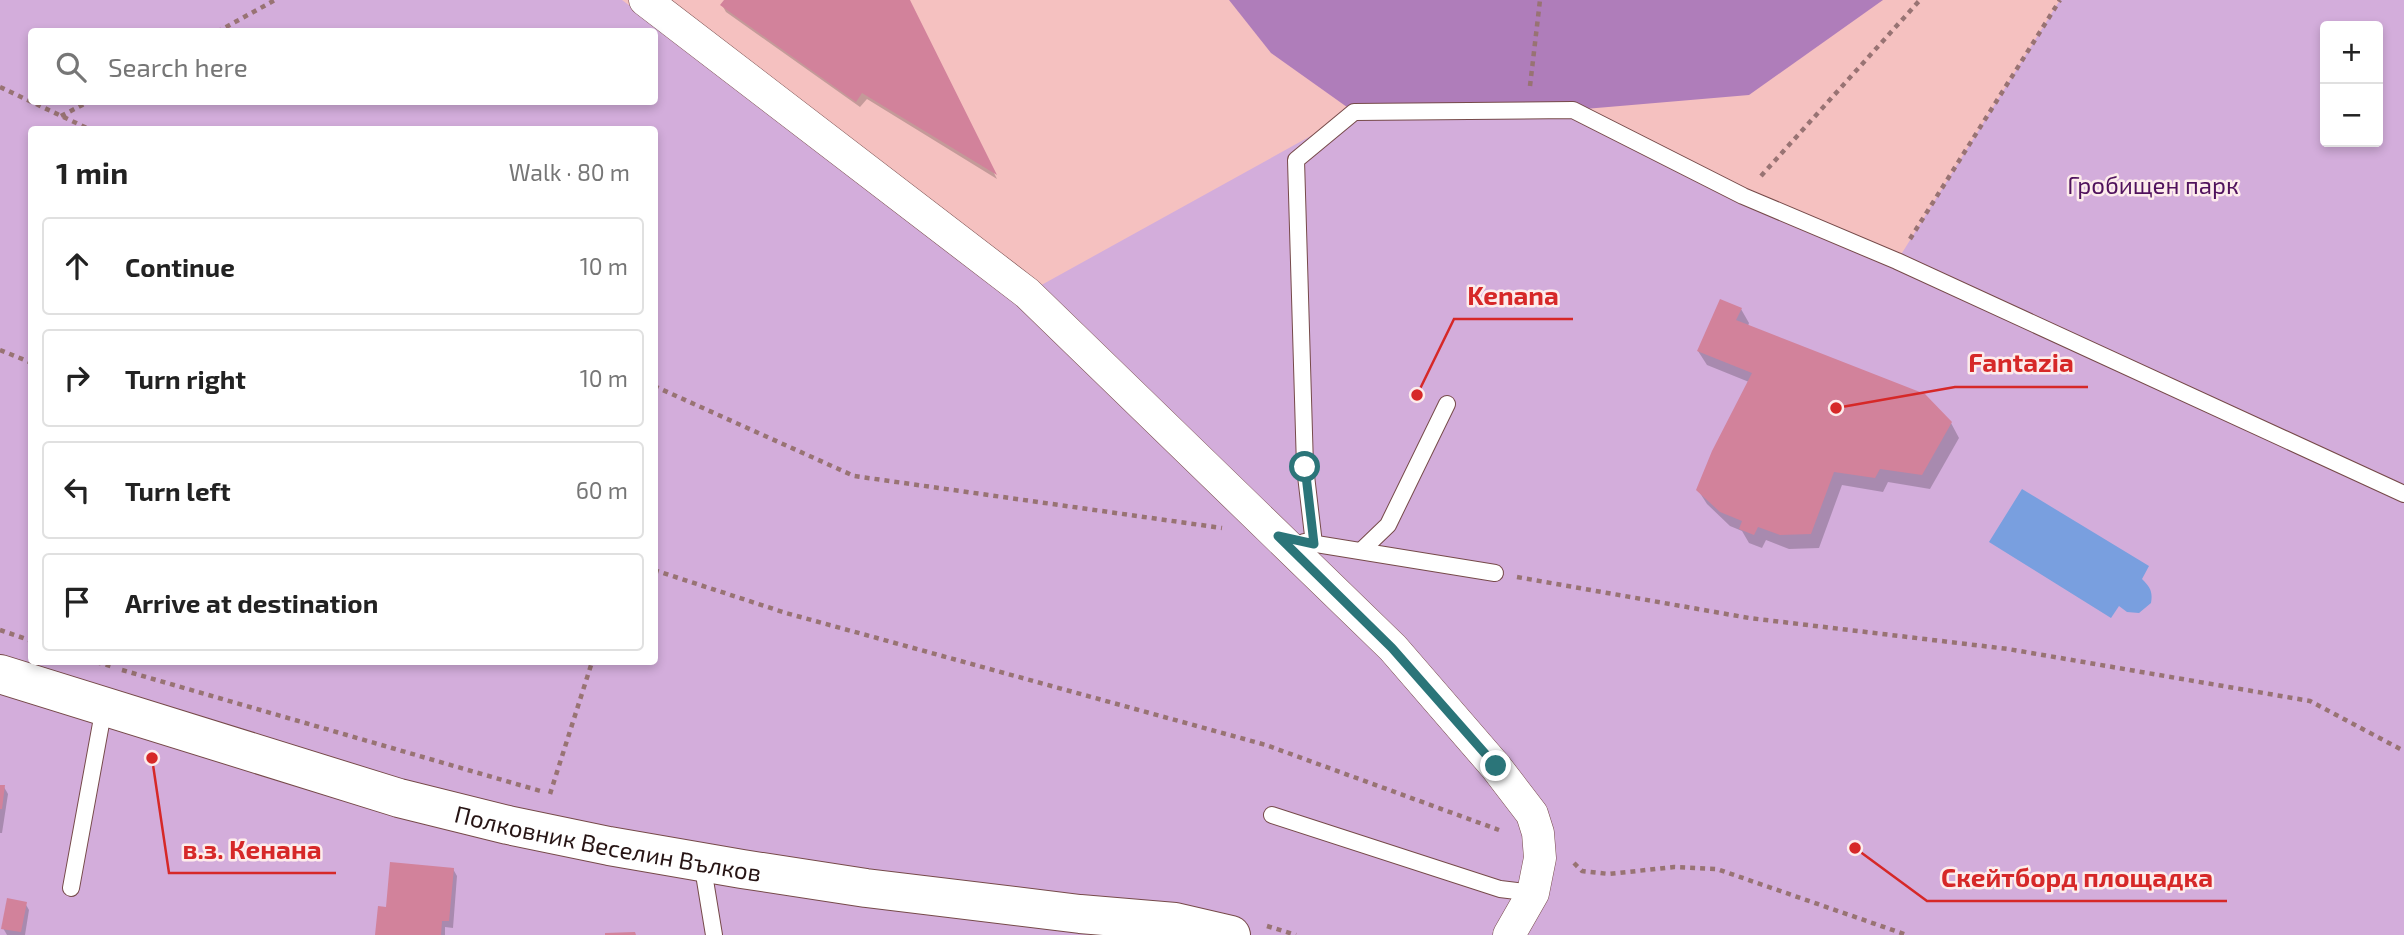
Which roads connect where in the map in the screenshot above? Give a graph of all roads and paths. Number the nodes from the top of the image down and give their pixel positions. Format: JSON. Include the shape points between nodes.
{"nodes":[{"id":1,"x":275,"y":0,"type":"edge"},
{"id":2,"x":645,"y":0,"type":"edge"},
{"id":3,"x":1540,"y":0,"type":"edge"},
{"id":4,"x":1920,"y":0,"type":"edge"},
{"id":5,"x":2060,"y":0,"type":"edge"},
{"id":6,"x":224,"y":28,"type":"edge"},
{"id":7,"x":0,"y":87,"type":"edge"},
{"id":8,"x":28,"y":100,"type":"edge"},
{"id":9,"x":38,"y":105,"type":"edge"},
{"id":10,"x":82,"y":105,"type":"edge"},
{"id":11,"x":1528,"y":111,"type":"junction"},
{"id":12,"x":61,"y":116,"type":"junction"},
{"id":13,"x":82,"y":126,"type":"edge"},
{"id":14,"x":1743,"y":196,"type":"junction"},
{"id":15,"x":1897,"y":261,"type":"junction"},
{"id":16,"x":0,"y":351,"type":"edge"},
{"id":17,"x":28,"y":362,"type":"edge"},
{"id":18,"x":658,"y":388,"type":"edge"},
{"id":19,"x":1447,"y":404,"type":"dead end"},
{"id":20,"x":2404,"y":494,"type":"edge"},
{"id":21,"x":1223,"y":528,"type":"dead end"},
{"id":22,"x":1278,"y":536,"type":"junction"},
{"id":23,"x":1314,"y":544,"type":"junction"},
{"id":24,"x":1361,"y":551,"type":"junction"},
{"id":25,"x":658,"y":571,"type":"edge"},
{"id":26,"x":1495,"y":573,"type":"dead end"},
{"id":27,"x":1540,"y":581,"type":"dead end"},
{"id":28,"x":0,"y":630,"type":"edge"},
{"id":29,"x":28,"y":640,"type":"edge"},
{"id":30,"x":106,"y":665,"type":"edge"},
{"id":31,"x":591,"y":665,"type":"edge"},
{"id":32,"x":0,"y":674,"type":"edge"},
{"id":33,"x":104,"y":707,"type":"junction"},
{"id":34,"x":2404,"y":751,"type":"edge"},
{"id":35,"x":550,"y":794,"type":"junction"},
{"id":36,"x":562,"y":797,"type":"dead end"},
{"id":37,"x":1272,"y":815,"type":"dead end"},
{"id":38,"x":1539,"y":845,"type":"junction"},
{"id":39,"x":702,"y":862,"type":"junction"},
{"id":40,"x":71,"y":888,"type":"dead end"},
{"id":41,"x":1533,"y":894,"type":"junction"},
{"id":42,"x":1246,"y":929,"type":"edge"},
{"id":43,"x":714,"y":935,"type":"edge"},
{"id":44,"x":1296,"y":935,"type":"edge"},
{"id":45,"x":1509,"y":935,"type":"edge"},
{"id":46,"x":1907,"y":935,"type":"edge"}],
"edges":[{"from":1,"to":6,"type":"path"},
{"from":2,"to":22,"type":"street","via":[[1027,293]]},
{"from":3,"to":11,"type":"path"},
{"from":4,"to":14,"type":"path"},
{"from":5,"to":15,"type":"path"},
{"from":7,"to":8,"type":"path"},
{"from":9,"to":12,"type":"path"},
{"from":10,"to":12,"type":"path"},
{"from":11,"to":14,"type":"lane","via":[[1573,110]]},
{"from":11,"to":23,"type":"lane","via":[[1354,112],[1296,160],[1305,467]]},
{"from":12,"to":13,"type":"path"},
{"from":14,"to":15,"type":"lane"},
{"from":15,"to":20,"type":"lane"},
{"from":16,"to":17,"type":"path"},
{"from":18,"to":21,"type":"path","via":[[854,476]]},
{"from":19,"to":24,"type":"lane","via":[[1388,525]]},
{"from":22,"to":23,"type":"lane"},
{"from":22,"to":38,"type":"street","via":[[1392,648],[1496,766],[1532,814]]},
{"from":23,"to":24,"type":"lane"},
{"from":24,"to":26,"type":"lane"},
{"from":25,"to":38,"type":"path","via":[[786,613],[1266,746]]},
{"from":27,"to":34,"type":"path","via":[[1749,618],[2008,649],[2310,701]]},
{"from":28,"to":29,"type":"path"},
{"from":30,"to":35,"type":"path"},
{"from":31,"to":35,"type":"path"},
{"from":32,"to":33,"type":"main road","name":"Полковник Веселин Вълков"},
{"from":33,"to":39,"type":"main road","name":"Полковник Веселин Вълков","via":[[399,798],[508,825]]},
{"from":33,"to":40,"type":"lane"},
{"from":35,"to":36,"type":"path"},
{"from":37,"to":41,"type":"lane","via":[[1500,889]]},
{"from":38,"to":41,"type":"street"},
{"from":38,"to":46,"type":"path","via":[[1583,871],[1717,869]]},
{"from":39,"to":42,"type":"main road","name":"Полковник Веселин Вълков","via":[[1080,914]]},
{"from":39,"to":43,"type":"lane"},
{"from":41,"to":45,"type":"street"},
{"from":42,"to":44,"type":"path"}]}
